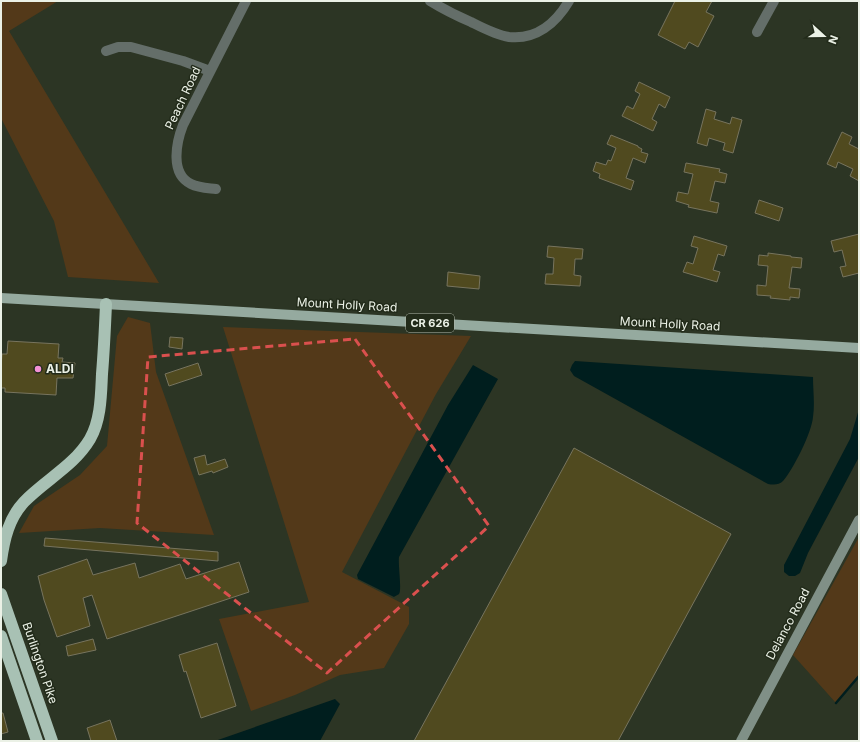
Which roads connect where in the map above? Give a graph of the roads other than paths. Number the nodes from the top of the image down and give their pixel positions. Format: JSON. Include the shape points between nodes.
{"nodes":[{"id":1,"x":246,"y":1,"type":"edge"},
{"id":2,"x":430,"y":1,"type":"edge"},
{"id":3,"x":569,"y":1,"type":"edge"},
{"id":4,"x":774,"y":1,"type":"edge"},
{"id":5,"x":757,"y":32,"type":"dead end"},
{"id":6,"x":106,"y":51,"type":"dead end"},
{"id":7,"x":210,"y":71,"type":"junction"},
{"id":8,"x":216,"y":189,"type":"dead end"},
{"id":9,"x":1,"y":298,"type":"edge"},
{"id":10,"x":106,"y":304,"type":"junction"},
{"id":11,"x":859,"y":348,"type":"edge"},
{"id":12,"x":859,"y":520,"type":"edge"},
{"id":13,"x":1,"y":561,"type":"edge"},
{"id":14,"x":1,"y":594,"type":"edge"},
{"id":15,"x":1,"y":636,"type":"edge"},
{"id":16,"x":37,"y":741,"type":"edge"},
{"id":17,"x":52,"y":741,"type":"edge"},
{"id":18,"x":741,"y":741,"type":"edge"}],
"edges":[{"from":1,"to":7,"type":"street","name":"Peach Road"},
{"from":2,"to":3,"type":"street","via":[[489,30],[509,37],[518,37],[547,27]]},
{"from":4,"to":5,"type":"street"},
{"from":6,"to":7,"type":"street","via":[[118,47],[131,47]]},
{"from":7,"to":8,"type":"street","name":"Peach Road","via":[[183,125],[176,155],[184,179],[196,186]]},
{"from":9,"to":10,"type":"main road","name":"Mount Holly Road","number":"CR 626"},
{"from":10,"to":11,"type":"main road","name":"Mount Holly Road","number":"CR 626"},
{"from":10,"to":13,"type":"highway","via":[[99,410],[91,438],[83,450],[23,503],[6,532]]},
{"from":12,"to":18,"type":"street","name":"Delanco Road"},
{"from":14,"to":17,"type":"highway","name":"Burlington Pike"},
{"from":15,"to":16,"type":"highway"}]}
